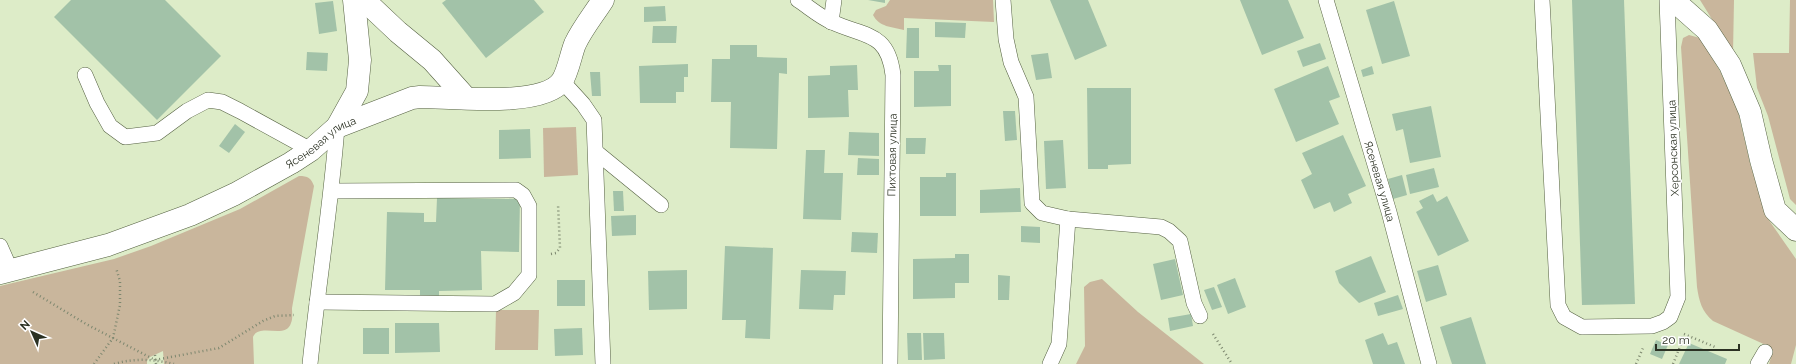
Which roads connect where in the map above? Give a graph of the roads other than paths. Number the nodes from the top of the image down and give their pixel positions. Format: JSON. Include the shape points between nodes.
{"nodes":[{"id":1,"x":354,"y":0,"type":"edge"},
{"id":2,"x":364,"y":0,"type":"edge"},
{"id":3,"x":603,"y":0,"type":"edge"},
{"id":4,"x":798,"y":0,"type":"edge"},
{"id":5,"x":834,"y":0,"type":"edge"},
{"id":6,"x":1003,"y":0,"type":"edge"},
{"id":7,"x":1326,"y":0,"type":"edge"},
{"id":8,"x":1542,"y":0,"type":"edge"},
{"id":9,"x":1667,"y":0,"type":"edge"},
{"id":10,"x":1676,"y":0,"type":"edge"},
{"id":11,"x":831,"y":22,"type":"junction"},
{"id":12,"x":86,"y":75,"type":"dead end"},
{"id":13,"x":562,"y":81,"type":"junction"},
{"id":14,"x":466,"y":98,"type":"junction"},
{"id":15,"x":337,"y":127,"type":"junction"},
{"id":16,"x":310,"y":150,"type":"junction"},
{"id":17,"x":596,"y":152,"type":"junction"},
{"id":18,"x":332,"y":191,"type":"junction"},
{"id":19,"x":660,"y":205,"type":"dead end"},
{"id":20,"x":1068,"y":219,"type":"junction"},
{"id":21,"x":1796,"y":230,"type":"edge"},
{"id":22,"x":0,"y":246,"type":"edge"},
{"id":23,"x":6,"y":272,"type":"edge"},
{"id":24,"x":316,"y":308,"type":"junction"},
{"id":25,"x":1200,"y":316,"type":"road end"},
{"id":26,"x":310,"y":364,"type":"edge"},
{"id":27,"x":603,"y":364,"type":"edge"},
{"id":28,"x":890,"y":364,"type":"edge"},
{"id":29,"x":1050,"y":364,"type":"edge"},
{"id":30,"x":1429,"y":364,"type":"edge"}],
"edges":[{"from":1,"to":15,"type":"street","via":[[360,60],[357,91]]},
{"from":2,"to":14,"type":"street","via":[[432,60]]},
{"from":3,"to":13,"type":"street","via":[[576,43]]},
{"from":4,"to":11,"type":"lane","name":"Пихтовая улица"},
{"from":5,"to":11,"type":"lane"},
{"from":6,"to":20,"type":"lane","via":[[1006,39],[1011,62],[1026,97],[1032,203],[1042,213]]},
{"from":7,"to":30,"type":"lane","name":"Ясеневая улица","via":[[1389,212]]},
{"from":8,"to":9,"type":"lane","name":"Херсонская улица","via":[[1558,305],[1564,317],[1582,327],[1652,326],[1670,317],[1678,297]]},
{"from":10,"to":21,"type":"street","via":[[1707,30],[1730,65],[1750,112],[1775,210]]},
{"from":11,"to":28,"type":"lane","name":"Пихтовая улица","via":[[865,33],[882,44],[892,61]]},
{"from":12,"to":16,"type":"lane","via":[[110,126],[126,137],[157,134],[187,110],[208,100],[222,102]]},
{"from":13,"to":14,"type":"street","name":"Ясеневая улица","via":[[553,89],[533,97]]},
{"from":13,"to":17,"type":"lane","via":[[594,120]]},
{"from":14,"to":15,"type":"street","name":"Ясеневая улица","via":[[412,98]]},
{"from":15,"to":16,"type":"street","name":"Ясеневая улица"},
{"from":15,"to":18,"type":"lane"},
{"from":16,"to":23,"type":"street","name":"Ясеневая улица","via":[[235,194],[190,215],[108,245]]},
{"from":17,"to":19,"type":"lane"},
{"from":17,"to":27,"type":"lane"},
{"from":18,"to":24,"type":"lane"},
{"from":18,"to":24,"type":"lane","via":[[516,190],[527,200],[530,212],[530,275],[514,293],[495,304]]},
{"from":20,"to":25,"type":"lane","via":[[1161,227],[1169,231],[1180,242],[1194,303]]},
{"from":20,"to":29,"type":"lane","via":[[1058,344]]},
{"from":22,"to":23,"type":"lane"},
{"from":24,"to":26,"type":"lane"}]}
